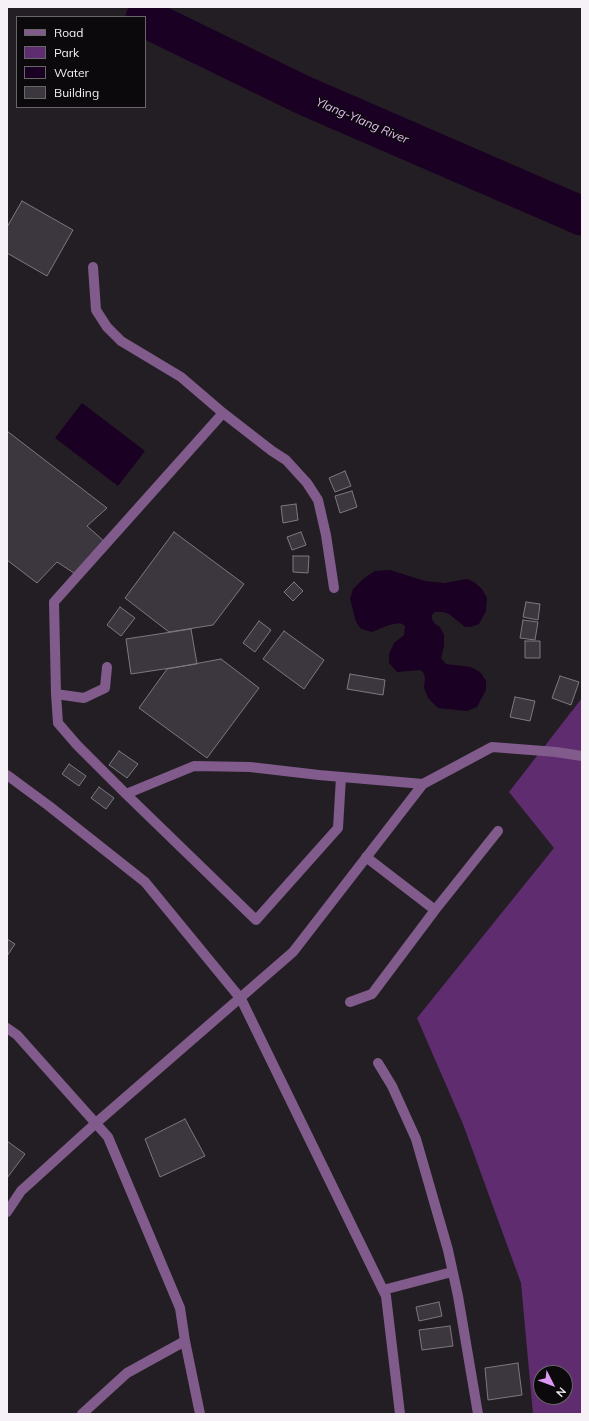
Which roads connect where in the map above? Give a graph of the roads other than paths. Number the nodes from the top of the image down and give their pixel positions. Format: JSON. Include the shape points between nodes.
{"nodes":[{"id":1,"x":93,"y":267,"type":"dead end"},
{"id":2,"x":223,"y":413,"type":"junction"},
{"id":3,"x":334,"y":588,"type":"dead end"},
{"id":4,"x":107,"y":668,"type":"dead end"},
{"id":5,"x":56,"y":694,"type":"junction"},
{"id":6,"x":582,"y":756,"type":"edge"},
{"id":7,"x":7,"y":775,"type":"edge"},
{"id":8,"x":341,"y":777,"type":"junction"},
{"id":9,"x":422,"y":784,"type":"junction"},
{"id":10,"x":126,"y":794,"type":"junction"},
{"id":11,"x":498,"y":831,"type":"dead end"},
{"id":12,"x":366,"y":857,"type":"junction"},
{"id":13,"x":435,"y":910,"type":"junction"},
{"id":14,"x":241,"y":999,"type":"junction"},
{"id":15,"x":350,"y":1002,"type":"dead end"},
{"id":16,"x":7,"y":1028,"type":"edge"},
{"id":17,"x":378,"y":1063,"type":"dead end"},
{"id":18,"x":96,"y":1123,"type":"junction"},
{"id":19,"x":7,"y":1212,"type":"edge"},
{"id":20,"x":452,"y":1272,"type":"junction"},
{"id":21,"x":384,"y":1290,"type":"junction"},
{"id":22,"x":185,"y":1341,"type":"junction"},
{"id":23,"x":82,"y":1414,"type":"edge"},
{"id":24,"x":200,"y":1414,"type":"edge"},
{"id":25,"x":400,"y":1414,"type":"edge"},
{"id":26,"x":478,"y":1414,"type":"edge"}],
"edges":[{"from":1,"to":2,"type":"street","via":[[96,310],[107,327],[121,341],[181,377]]},
{"from":2,"to":3,"type":"street","via":[[286,460],[307,483],[318,500]]},
{"from":2,"to":5,"type":"street","via":[[54,602]]},
{"from":4,"to":5,"type":"street","via":[[105,688],[84,698]]},
{"from":5,"to":10,"type":"street","via":[[58,723]]},
{"from":6,"to":9,"type":"street","via":[[492,747]]},
{"from":7,"to":14,"type":"street","via":[[145,882]]},
{"from":8,"to":9,"type":"street"},
{"from":8,"to":10,"type":"street","via":[[250,767],[194,766]]},
{"from":8,"to":10,"type":"street","via":[[338,828],[256,920]]},
{"from":9,"to":12,"type":"street"},
{"from":11,"to":13,"type":"street"},
{"from":12,"to":13,"type":"street"},
{"from":12,"to":14,"type":"street","via":[[293,952]]},
{"from":13,"to":15,"type":"street","via":[[372,994]]},
{"from":14,"to":18,"type":"street"},
{"from":14,"to":21,"type":"street"},
{"from":16,"to":18,"type":"street"},
{"from":17,"to":20,"type":"street","via":[[392,1086],[416,1139]]},
{"from":18,"to":19,"type":"street","via":[[21,1190]]},
{"from":18,"to":22,"type":"street","via":[[108,1137],[180,1308]]},
{"from":20,"to":21,"type":"street"},
{"from":20,"to":26,"type":"street"},
{"from":21,"to":25,"type":"street"},
{"from":22,"to":23,"type":"street","via":[[127,1373]]},
{"from":22,"to":24,"type":"street"}]}
